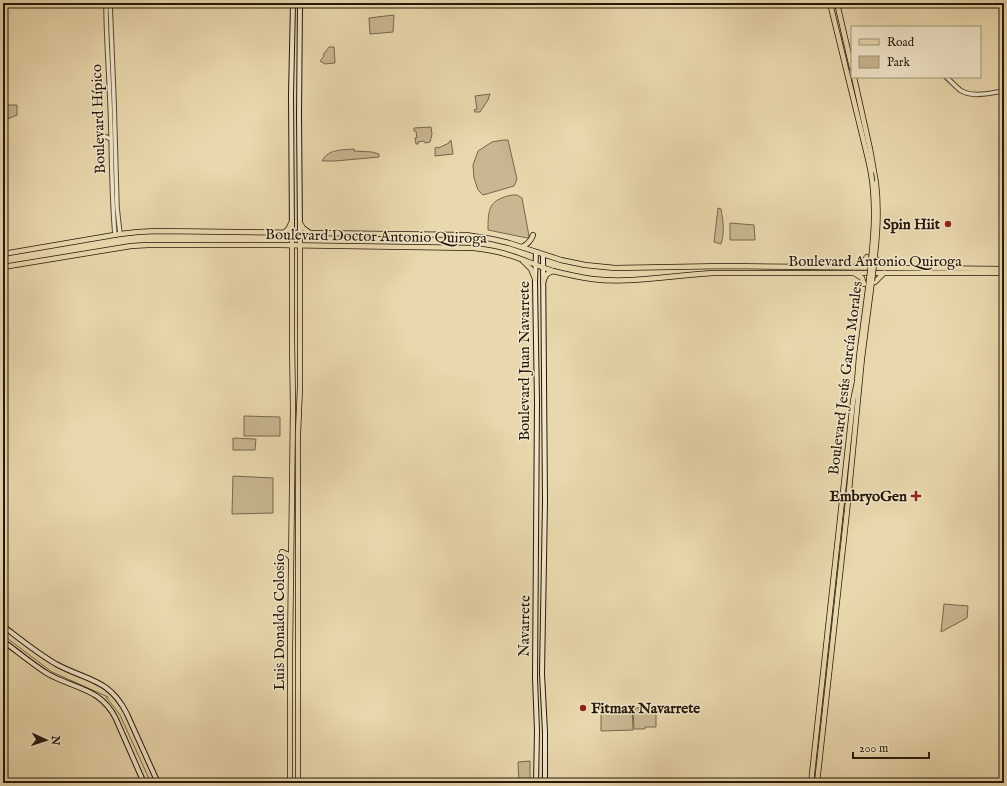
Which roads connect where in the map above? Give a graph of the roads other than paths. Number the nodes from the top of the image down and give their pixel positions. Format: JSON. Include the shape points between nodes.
{"nodes":[{"id":1,"x":106,"y":3,"type":"edge"},
{"id":2,"x":110,"y":3,"type":"edge"},
{"id":3,"x":293,"y":3,"type":"edge"},
{"id":4,"x":300,"y":3,"type":"edge"},
{"id":5,"x":830,"y":3,"type":"edge"},
{"id":6,"x":836,"y":3,"type":"edge"},
{"id":7,"x":851,"y":62,"type":"edge"},
{"id":8,"x":854,"y":78,"type":"edge"},
{"id":9,"x":947,"y":78,"type":"edge"},
{"id":10,"x":292,"y":82,"type":"junction"},
{"id":11,"x":1004,"y":91,"type":"edge"},
{"id":12,"x":299,"y":114,"type":"junction"},
{"id":13,"x":291,"y":125,"type":"junction"},
{"id":14,"x":104,"y":136,"type":"dead end"},
{"id":15,"x":111,"y":139,"type":"junction"},
{"id":16,"x":299,"y":140,"type":"junction"},
{"id":17,"x":292,"y":221,"type":"junction"},
{"id":18,"x":300,"y":224,"type":"junction"},
{"id":19,"x":284,"y":233,"type":"junction"},
{"id":20,"x":292,"y":233,"type":"junction"},
{"id":21,"x":300,"y":233,"type":"junction"},
{"id":22,"x":312,"y":233,"type":"junction"},
{"id":23,"x":118,"y":235,"type":"junction"},
{"id":24,"x":533,"y":235,"type":"dead end"},
{"id":25,"x":283,"y":245,"type":"junction"},
{"id":26,"x":292,"y":245,"type":"junction"},
{"id":27,"x":300,"y":246,"type":"junction"},
{"id":28,"x":309,"y":246,"type":"junction"},
{"id":29,"x":522,"y":247,"type":"junction"},
{"id":30,"x":536,"y":252,"type":"junction"},
{"id":31,"x":3,"y":254,"type":"edge"},
{"id":32,"x":542,"y":255,"type":"junction"},
{"id":33,"x":292,"y":256,"type":"junction"},
{"id":34,"x":300,"y":257,"type":"junction"},
{"id":35,"x":867,"y":257,"type":"dead end"},
{"id":36,"x":522,"y":259,"type":"junction"},
{"id":37,"x":877,"y":260,"type":"dead end"},
{"id":38,"x":536,"y":264,"type":"junction"},
{"id":39,"x":745,"y":266,"type":"joint"},
{"id":40,"x":753,"y":266,"type":"junction"},
{"id":41,"x":3,"y":267,"type":"edge"},
{"id":42,"x":543,"y":267,"type":"junction"},
{"id":43,"x":854,"y":267,"type":"junction"},
{"id":44,"x":1004,"y":268,"type":"edge"},
{"id":45,"x":884,"y":270,"type":"junction"},
{"id":46,"x":553,"y":271,"type":"junction"},
{"id":47,"x":736,"y":273,"type":"junction"},
{"id":48,"x":745,"y":273,"type":"joint"},
{"id":49,"x":854,"y":273,"type":"junction"},
{"id":50,"x":1004,"y":274,"type":"edge"},
{"id":51,"x":543,"y":277,"type":"junction"},
{"id":52,"x":536,"y":278,"type":"junction"},
{"id":53,"x":875,"y":282,"type":"dead end"},
{"id":54,"x":543,"y":283,"type":"junction"},
{"id":55,"x":864,"y":284,"type":"dead end"},
{"id":56,"x":292,"y":296,"type":"junction"},
{"id":57,"x":299,"y":322,"type":"junction"},
{"id":58,"x":292,"y":346,"type":"junction"},
{"id":59,"x":300,"y":355,"type":"junction"},
{"id":60,"x":860,"y":358,"type":"junction"},
{"id":61,"x":293,"y":409,"type":"junction"},
{"id":62,"x":299,"y":414,"type":"junction"},
{"id":63,"x":536,"y":469,"type":"joint"},
{"id":64,"x":545,"y":470,"type":"joint"},
{"id":65,"x":292,"y":491,"type":"junction"},
{"id":66,"x":299,"y":500,"type":"junction"},
{"id":67,"x":292,"y":506,"type":"junction"},
{"id":68,"x":299,"y":516,"type":"junction"},
{"id":69,"x":282,"y":552,"type":"dead end"},
{"id":70,"x":291,"y":558,"type":"junction"},
{"id":71,"x":830,"y":608,"type":"junction"},
{"id":72,"x":836,"y":610,"type":"junction"},
{"id":73,"x":3,"y":626,"type":"edge"},
{"id":74,"x":3,"y":641,"type":"edge"},
{"id":75,"x":290,"y":650,"type":"junction"},
{"id":76,"x":298,"y":660,"type":"junction"},
{"id":77,"x":290,"y":752,"type":"junction"},
{"id":78,"x":298,"y":754,"type":"junction"},
{"id":79,"x":144,"y":783,"type":"edge"},
{"id":80,"x":158,"y":783,"type":"edge"},
{"id":81,"x":290,"y":783,"type":"edge"},
{"id":82,"x":298,"y":783,"type":"edge"},
{"id":83,"x":536,"y":783,"type":"edge"},
{"id":84,"x":545,"y":783,"type":"edge"},
{"id":85,"x":811,"y":783,"type":"edge"},
{"id":86,"x":817,"y":783,"type":"edge"}],
"edges":[{"from":1,"to":15,"type":"street","name":"Boulevard Hípico"},
{"from":2,"to":23,"type":"street","name":"Boulevard Hípico"},
{"from":3,"to":10,"type":"main road"},
{"from":4,"to":12,"type":"main road"},
{"from":5,"to":60,"type":"main road","name":"Boulevard Jesús García Morales","bridge":true,"via":[[868,159],[874,199],[874,227]]},
{"from":6,"to":7,"type":"main road"},
{"from":8,"to":60,"type":"main road","name":"Boulevard Jesús García Morales","bridge":true,"via":[[870,149],[878,210],[875,260]]},
{"from":9,"to":11,"type":"street","via":[[966,93]]},
{"from":10,"to":12,"type":"main road","via":[[294,112]]},
{"from":10,"to":13,"type":"main road"},
{"from":12,"to":16,"type":"main road"},
{"from":13,"to":16,"type":"main road","via":[[296,128]]},
{"from":13,"to":17,"type":"main road"},
{"from":14,"to":15,"type":"street"},
{"from":15,"to":23,"type":"street","name":"Boulevard Hípico","via":[[113,202]]},
{"from":16,"to":18,"type":"main road"},
{"from":17,"to":19,"type":"main road"},
{"from":17,"to":20,"type":"main road"},
{"from":18,"to":21,"type":"main road"},
{"from":18,"to":22,"type":"main road"},
{"from":19,"to":20,"type":"main road","name":"Boulevard Doctor Antonio Quiroga"},
{"from":19,"to":23,"type":"main road","name":"Boulevard Doctor Antonio Quiroga","via":[[157,231]]},
{"from":20,"to":21,"type":"main road","name":"Boulevard Doctor Antonio Quiroga"},
{"from":20,"to":26,"type":"main road","name":"Luis Donaldo Colosio"},
{"from":21,"to":22,"type":"main road","name":"Boulevard Doctor Antonio Quiroga"},
{"from":21,"to":27,"type":"main road"},
{"from":22,"to":29,"type":"main road","name":"Boulevard Doctor Antonio Quiroga","via":[[466,236],[492,239]]},
{"from":23,"to":31,"type":"main road","name":"Boulevard Doctor Antonio Quiroga"},
{"from":24,"to":29,"type":"main road","via":[[529,243]]},
{"from":25,"to":26,"type":"main road","name":"Boulevard Doctor Antonio Quiroga"},
{"from":25,"to":33,"type":"main road"},
{"from":25,"to":41,"type":"main road","name":"Boulevard Doctor Antonio Quiroga","via":[[139,245]]},
{"from":26,"to":27,"type":"main road","name":"Boulevard Doctor Antonio Quiroga"},
{"from":26,"to":33,"type":"main road","name":"Luis Donaldo Colosio"},
{"from":27,"to":28,"type":"main road","name":"Boulevard Doctor Antonio Quiroga"},
{"from":27,"to":34,"type":"main road"},
{"from":28,"to":34,"type":"main road","via":[[302,250]]},
{"from":28,"to":36,"type":"main road","name":"Boulevard Doctor Antonio Quiroga","via":[[474,248]]},
{"from":29,"to":30,"type":"main road","name":"Boulevard Doctor Antonio Quiroga"},
{"from":30,"to":32,"type":"main road","name":"Boulevard Doctor Antonio Quiroga"},
{"from":30,"to":38,"type":"main road","name":"Boulevard Juan Navarrete"},
{"from":32,"to":39,"type":"main road","name":"Boulevard Doctor Antonio Quiroga","via":[[585,265],[615,268]]},
{"from":32,"to":42,"type":"main road","name":"Boulevard Juan Navarrete"},
{"from":33,"to":56,"type":"main road","name":"Luis Donaldo Colosio"},
{"from":34,"to":57,"type":"main road"},
{"from":35,"to":43,"type":"main road"},
{"from":36,"to":38,"type":"main road","name":"Boulevard Doctor Antonio Quiroga"},
{"from":36,"to":52,"type":"main road"},
{"from":37,"to":45,"type":"main road"},
{"from":38,"to":42,"type":"main road","name":"Boulevard Doctor Antonio Quiroga"},
{"from":38,"to":52,"type":"main road","name":"Boulevard Juan Navarrete"},
{"from":39,"to":40,"type":"main road","name":"Boulevard Antonio Quiroga"},
{"from":40,"to":43,"type":"main road","name":"Boulevard Antonio Quiroga"},
{"from":40,"to":47,"type":"main road","via":[[751,271]]},
{"from":42,"to":46,"type":"main road","name":"Boulevard Doctor Antonio Quiroga"},
{"from":42,"to":51,"type":"main road","name":"Boulevard Juan Navarrete"},
{"from":43,"to":45,"type":"main road","name":"Boulevard Antonio Quiroga"},
{"from":44,"to":45,"type":"main road","name":"Boulevard Antonio Quiroga"},
{"from":45,"to":49,"type":"main road","name":"Boulevard Antonio Quiroga"},
{"from":45,"to":50,"type":"main road","name":"Boulevard Antonio Quiroga"},
{"from":45,"to":53,"type":"main road"},
{"from":46,"to":47,"type":"main road","name":"Boulevard Doctor Antonio Quiroga","via":[[586,278],[613,280]]},
{"from":46,"to":54,"type":"main road","via":[[546,274]]},
{"from":47,"to":48,"type":"main road","name":"Boulevard Doctor Antonio Quiroga"},
{"from":48,"to":49,"type":"main road","name":"Boulevard Antonio Quiroga"},
{"from":49,"to":55,"type":"main road","via":[[862,278]]},
{"from":51,"to":52,"type":"main road","via":[[540,275]]},
{"from":51,"to":54,"type":"main road","name":"Boulevard Juan Navarrete"},
{"from":52,"to":63,"type":"main road","name":"Boulevard Juan Navarrete"},
{"from":54,"to":64,"type":"main road","name":"Boulevard Juan Navarrete"},
{"from":56,"to":57,"type":"main road","via":[[297,300]]},
{"from":56,"to":58,"type":"main road","name":"Luis Donaldo Colosio"},
{"from":57,"to":59,"type":"main road","name":"Luis Donaldo Colosio"},
{"from":58,"to":59,"type":"main road","via":[[296,346]]},
{"from":58,"to":61,"type":"main road","name":"Luis Donaldo Colosio"},
{"from":59,"to":62,"type":"main road","name":"Luis Donaldo Colosio"},
{"from":60,"to":71,"type":"main road","name":"Boulevard Jesús García Morales"},
{"from":60,"to":72,"type":"main road","name":"Boulevard Jesús García Morales","via":[[859,392]]},
{"from":61,"to":62,"type":"main road"},
{"from":61,"to":65,"type":"main road","name":"Luis Donaldo Colosio"},
{"from":62,"to":66,"type":"main road","name":"Luis Donaldo Colosio"},
{"from":63,"to":83,"type":"main road","name":"Navarrete"},
{"from":64,"to":84,"type":"main road","name":"Navarrete","via":[[542,661]]},
{"from":65,"to":66,"type":"main road","via":[[294,498]]},
{"from":65,"to":67,"type":"main road","name":"Luis Donaldo Colosio"},
{"from":66,"to":68,"type":"main road","name":"Luis Donaldo Colosio"},
{"from":67,"to":68,"type":"main road"},
{"from":67,"to":70,"type":"main road","name":"Luis Donaldo Colosio"},
{"from":68,"to":76,"type":"main road","name":"Luis Donaldo Colosio"},
{"from":69,"to":70,"type":"main road"},
{"from":70,"to":75,"type":"main road","name":"Luis Donaldo Colosio"},
{"from":71,"to":72,"type":"main road"},
{"from":71,"to":85,"type":"main road","name":"Boulevard Jesús García Morales"},
{"from":72,"to":86,"type":"main road","name":"Boulevard Jesús García Morales"},
{"from":73,"to":80,"type":"main road","via":[[49,660],[97,682],[115,695],[127,714]]},
{"from":74,"to":79,"type":"main road","via":[[42,670],[92,692],[106,704],[116,719]]},
{"from":75,"to":76,"type":"main road","via":[[292,657]]},
{"from":75,"to":77,"type":"main road","name":"Luis Donaldo Colosio"},
{"from":76,"to":78,"type":"main road","name":"Luis Donaldo Colosio"},
{"from":77,"to":78,"type":"main road"},
{"from":77,"to":81,"type":"main road","name":"Luis Donaldo Colosio"},
{"from":78,"to":82,"type":"main road","name":"Luis Donaldo Colosio"}]}
